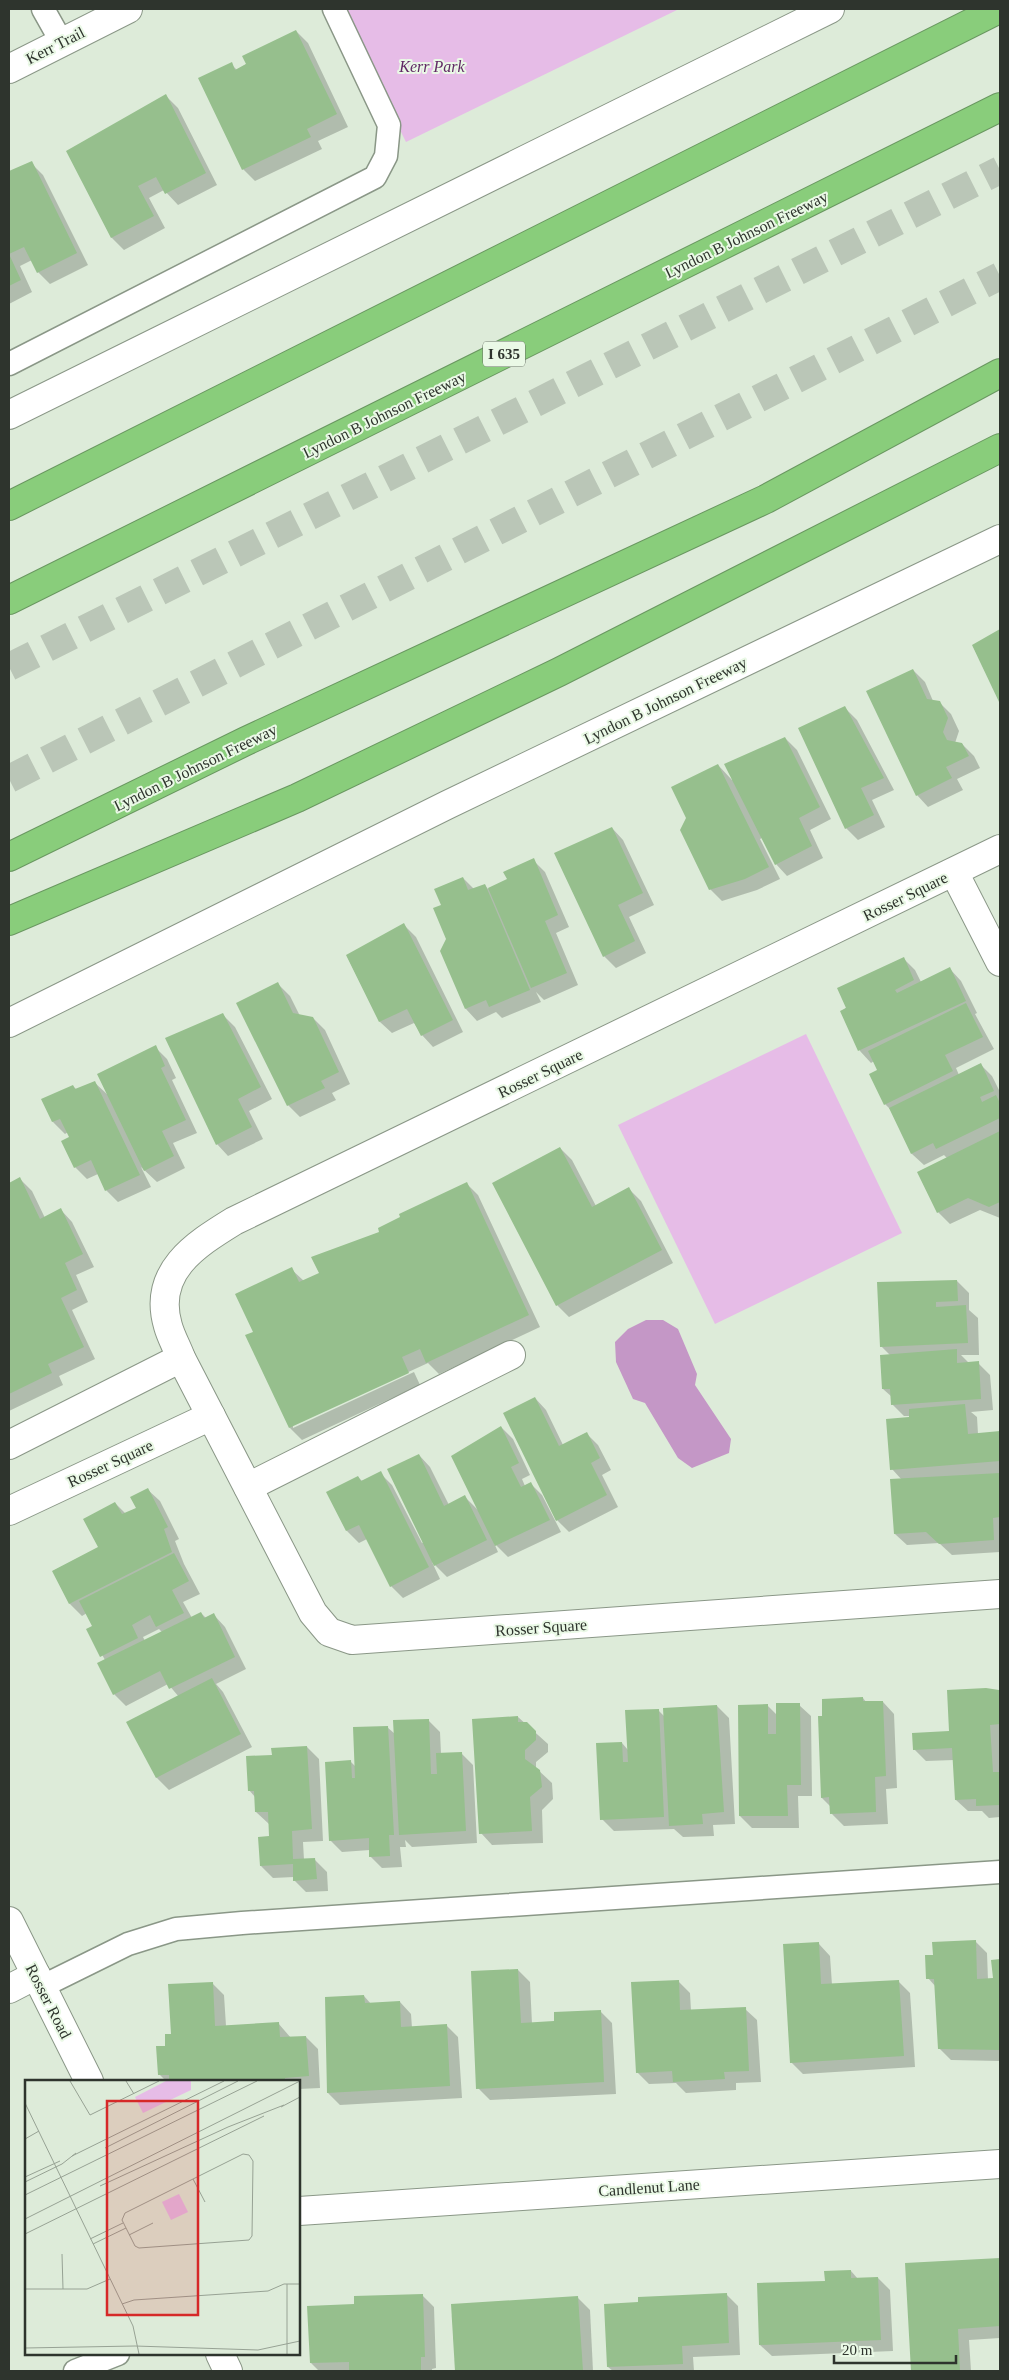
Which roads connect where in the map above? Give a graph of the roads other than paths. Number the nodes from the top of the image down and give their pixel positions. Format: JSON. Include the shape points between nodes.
{"nodes":[{"id":1,"x":43,"y":9,"type":"edge"},
{"id":2,"x":128,"y":9,"type":"edge"},
{"id":3,"x":334,"y":9,"type":"edge"},
{"id":4,"x":830,"y":9,"type":"edge"},
{"id":5,"x":999,"y":9,"type":"edge"},
{"id":6,"x":61,"y":41,"type":"junction"},
{"id":7,"x":9,"y":69,"type":"edge"},
{"id":8,"x":1000,"y":107,"type":"edge"},
{"id":9,"x":9,"y":364,"type":"edge"},
{"id":10,"x":1000,"y":373,"type":"edge"},
{"id":11,"x":9,"y":415,"type":"edge"},
{"id":12,"x":1000,"y":448,"type":"edge"},
{"id":13,"x":9,"y":506,"type":"edge"},
{"id":14,"x":1000,"y":539,"type":"edge"},
{"id":15,"x":9,"y":600,"type":"edge"},
{"id":16,"x":1000,"y":849,"type":"edge"},
{"id":17,"x":9,"y":857,"type":"edge"},
{"id":18,"x":954,"y":872,"type":"junction"},
{"id":19,"x":9,"y":921,"type":"edge"},
{"id":20,"x":1000,"y":962,"type":"edge"},
{"id":21,"x":9,"y":1023,"type":"edge"},
{"id":22,"x":511,"y":1355,"type":"dead end"},
{"id":23,"x":181,"y":1358,"type":"junction"},
{"id":24,"x":211,"y":1416,"type":"junction"},
{"id":25,"x":9,"y":1445,"type":"edge"},
{"id":26,"x":248,"y":1487,"type":"junction"},
{"id":27,"x":9,"y":1511,"type":"edge"},
{"id":28,"x":1000,"y":1594,"type":"edge"},
{"id":29,"x":1000,"y":1872,"type":"edge"},
{"id":30,"x":9,"y":1921,"type":"edge"},
{"id":31,"x":39,"y":1981,"type":"junction"},
{"id":32,"x":9,"y":1989,"type":"edge"},
{"id":33,"x":88,"y":2080,"type":"edge"},
{"id":34,"x":1000,"y":2164,"type":"edge"},
{"id":35,"x":300,"y":2210,"type":"edge"},
{"id":36,"x":115,"y":2355,"type":"edge"},
{"id":37,"x":220,"y":2355,"type":"edge"},
{"id":38,"x":75,"y":2371,"type":"edge"},
{"id":39,"x":228,"y":2371,"type":"edge"}],
"edges":[{"from":1,"to":6,"type":"lane"},
{"from":2,"to":6,"type":"street","name":"Kerr Trail"},
{"from":3,"to":9,"type":"lane","via":[[389,125],[386,156],[375,177]]},
{"from":4,"to":11,"type":"street"},
{"from":5,"to":13,"type":"highway"},
{"from":6,"to":7,"type":"street","name":"Kerr Trail"},
{"from":8,"to":15,"type":"highway","name":"Lyndon B Johnson Freeway","number":"I 635"},
{"from":10,"to":17,"type":"highway","name":"Lyndon B Johnson Freeway","via":[[766,499],[246,741]]},
{"from":12,"to":19,"type":"highway","via":[[568,668],[297,798]]},
{"from":14,"to":21,"type":"street","name":"Lyndon B Johnson Freeway","via":[[447,805]]},
{"from":16,"to":18,"type":"street","name":"Rosser Square"},
{"from":18,"to":20,"type":"street"},
{"from":18,"to":23,"type":"street","name":"Rosser Square","via":[[234,1221],[199,1242],[176,1265],[165,1294],[168,1324]]},
{"from":22,"to":26,"type":"street"},
{"from":23,"to":24,"type":"street","name":"Rosser Square"},
{"from":23,"to":25,"type":"street"},
{"from":24,"to":26,"type":"street","name":"Rosser Square"},
{"from":24,"to":27,"type":"street","name":"Rosser Square"},
{"from":26,"to":28,"type":"street","name":"Rosser Square","via":[[313,1613],[329,1632],[352,1640]]},
{"from":29,"to":31,"type":"lane","via":[[176,1929],[128,1944]]},
{"from":30,"to":31,"type":"street","name":"Rosser Road"},
{"from":31,"to":32,"type":"street"},
{"from":31,"to":33,"type":"street","name":"Rosser Road"},
{"from":34,"to":35,"type":"street","name":"Candlenut Lane"},
{"from":36,"to":38,"type":"lane"},
{"from":37,"to":39,"type":"street"}]}
